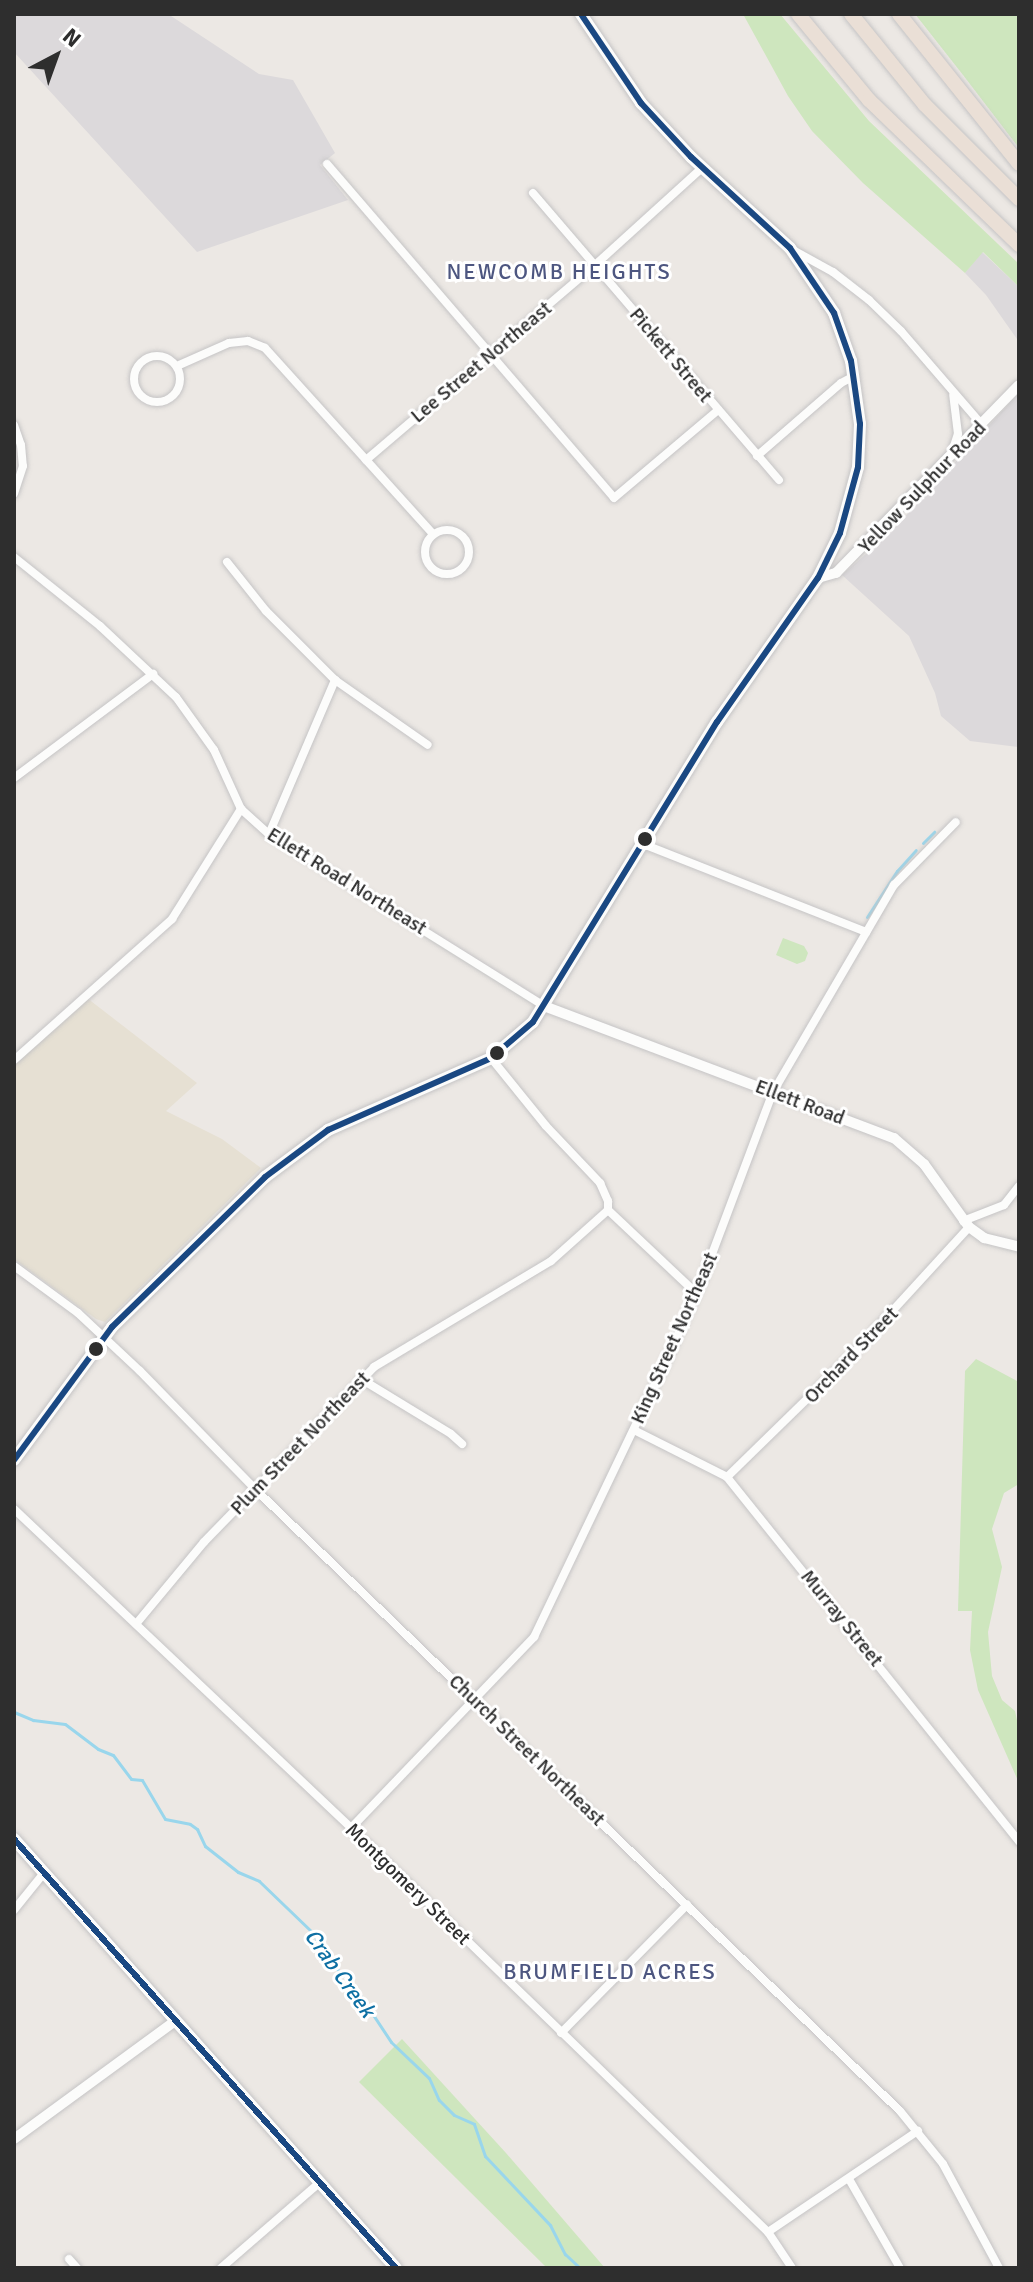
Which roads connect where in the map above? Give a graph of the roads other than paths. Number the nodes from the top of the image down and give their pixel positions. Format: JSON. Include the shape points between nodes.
{"nodes":[{"id":1,"x":581,"y":14,"type":"edge"},
{"id":2,"x":798,"y":14,"type":"edge"},
{"id":3,"x":851,"y":14,"type":"edge"},
{"id":4,"x":899,"y":14,"type":"edge"},
{"id":5,"x":327,"y":164,"type":"dead end"},
{"id":6,"x":1019,"y":164,"type":"edge"},
{"id":7,"x":702,"y":168,"type":"junction"},
{"id":8,"x":533,"y":193,"type":"dead end"},
{"id":9,"x":1019,"y":199,"type":"edge"},
{"id":10,"x":1019,"y":245,"type":"edge"},
{"id":11,"x":790,"y":248,"type":"junction"},
{"id":12,"x":595,"y":265,"type":"junction"},
{"id":13,"x":490,"y":353,"type":"junction"},
{"id":14,"x":177,"y":366,"type":"junction"},
{"id":15,"x":854,"y":376,"type":"junction"},
{"id":16,"x":1019,"y":385,"type":"edge"},
{"id":17,"x":952,"y":391,"type":"junction"},
{"id":18,"x":718,"y":410,"type":"junction"},
{"id":19,"x":14,"y":425,"type":"edge"},
{"id":20,"x":982,"y":425,"type":"junction"},
{"id":21,"x":757,"y":456,"type":"junction"},
{"id":22,"x":951,"y":457,"type":"junction"},
{"id":23,"x":366,"y":460,"type":"junction"},
{"id":24,"x":779,"y":480,"type":"dead end"},
{"id":25,"x":14,"y":494,"type":"edge"},
{"id":26,"x":433,"y":534,"type":"junction"},
{"id":27,"x":14,"y":557,"type":"edge"},
{"id":28,"x":227,"y":562,"type":"dead end"},
{"id":29,"x":818,"y":578,"type":"junction"},
{"id":30,"x":153,"y":674,"type":"junction"},
{"id":31,"x":335,"y":680,"type":"junction"},
{"id":32,"x":428,"y":745,"type":"dead end"},
{"id":33,"x":14,"y":778,"type":"edge"},
{"id":34,"x":241,"y":809,"type":"junction"},
{"id":35,"x":956,"y":822,"type":"dead end"},
{"id":36,"x":269,"y":834,"type":"junction"},
{"id":37,"x":643,"y":844,"type":"junction"},
{"id":38,"x":866,"y":932,"type":"junction"},
{"id":39,"x":544,"y":1006,"type":"junction"},
{"id":40,"x":491,"y":1058,"type":"junction"},
{"id":41,"x":14,"y":1060,"type":"edge"},
{"id":42,"x":773,"y":1092,"type":"junction"},
{"id":43,"x":1019,"y":1186,"type":"edge"},
{"id":44,"x":608,"y":1210,"type":"junction"},
{"id":45,"x":966,"y":1224,"type":"junction"},
{"id":46,"x":1019,"y":1247,"type":"edge"},
{"id":47,"x":14,"y":1266,"type":"edge"},
{"id":48,"x":696,"y":1293,"type":"junction"},
{"id":49,"x":104,"y":1337,"type":"junction"},
{"id":50,"x":361,"y":1379,"type":"junction"},
{"id":51,"x":634,"y":1430,"type":"junction"},
{"id":52,"x":462,"y":1444,"type":"dead end"},
{"id":53,"x":14,"y":1460,"type":"edge"},
{"id":54,"x":727,"y":1477,"type":"junction"},
{"id":55,"x":255,"y":1489,"type":"junction"},
{"id":56,"x":14,"y":1509,"type":"edge"},
{"id":57,"x":136,"y":1624,"type":"junction"},
{"id":58,"x":474,"y":1699,"type":"junction"},
{"id":59,"x":351,"y":1828,"type":"junction"},
{"id":60,"x":14,"y":1839,"type":"edge"},
{"id":61,"x":1019,"y":1842,"type":"edge"},
{"id":62,"x":44,"y":1873,"type":"junction"},
{"id":63,"x":687,"y":1905,"type":"junction"},
{"id":64,"x":14,"y":1910,"type":"edge"},
{"id":65,"x":174,"y":2022,"type":"junction"},
{"id":66,"x":561,"y":2033,"type":"junction"},
{"id":67,"x":918,"y":2131,"type":"junction"},
{"id":68,"x":14,"y":2139,"type":"edge"},
{"id":69,"x":849,"y":2179,"type":"junction"},
{"id":70,"x":319,"y":2183,"type":"junction"},
{"id":71,"x":768,"y":2232,"type":"junction"},
{"id":72,"x":69,"y":2259,"type":"dead end"},
{"id":73,"x":77,"y":2268,"type":"edge"},
{"id":74,"x":221,"y":2268,"type":"edge"},
{"id":75,"x":396,"y":2268,"type":"edge"},
{"id":76,"x":792,"y":2268,"type":"edge"},
{"id":77,"x":900,"y":2268,"type":"edge"},
{"id":78,"x":999,"y":2268,"type":"edge"}],
"edges":[{"from":1,"to":7,"type":"main road","via":[[625,83]]},
{"from":2,"to":10,"type":"highway","via":[[869,100]]},
{"from":3,"to":9,"type":"highway","via":[[925,105]]},
{"from":4,"to":6,"type":"highway"},
{"from":5,"to":13,"type":"street"},
{"from":7,"to":11,"type":"main road"},
{"from":7,"to":12,"type":"street","name":"Lee Street Northeast"},
{"from":8,"to":12,"type":"street","name":"Pickett Street"},
{"from":11,"to":15,"type":"main road","via":[[834,313]]},
{"from":11,"to":17,"type":"street","via":[[869,300]]},
{"from":12,"to":13,"type":"street","name":"Lee Street Northeast"},
{"from":12,"to":18,"type":"street","name":"Pickett Street"},
{"from":13,"to":18,"type":"street","via":[[614,498]]},
{"from":13,"to":23,"type":"street","name":"Lee Street Northeast"},
{"from":14,"to":14,"type":"street","via":[[163,357],[146,359],[135,372],[139,394],[148,401],[170,399],[180,384]]},
{"from":14,"to":23,"type":"street","via":[[229,343],[248,341],[265,348]]},
{"from":15,"to":21,"type":"street"},
{"from":15,"to":29,"type":"main road","via":[[858,467],[847,514]]},
{"from":16,"to":20,"type":"street","name":"Yellow Sulphur Road"},
{"from":17,"to":20,"type":"street"},
{"from":17,"to":22,"type":"street","via":[[958,434]]},
{"from":18,"to":21,"type":"street","name":"Pickett Street"},
{"from":19,"to":25,"type":"street","via":[[23,466]]},
{"from":20,"to":22,"type":"street","name":"Yellow Sulphur Road"},
{"from":21,"to":24,"type":"street","name":"Pickett Street"},
{"from":22,"to":29,"type":"street","name":"Yellow Sulphur Road","via":[[836,573]]},
{"from":23,"to":26,"type":"street"},
{"from":26,"to":26,"type":"street","via":[[424,551],[432,569],[448,574],[463,567],[469,551],[466,541],[450,530]]},
{"from":27,"to":30,"type":"street","name":"Ellett Road Northeast"},
{"from":28,"to":31,"type":"street","via":[[266,611]]},
{"from":29,"to":37,"type":"main road","via":[[735,694]]},
{"from":30,"to":33,"type":"street"},
{"from":30,"to":34,"type":"street","name":"Ellett Road Northeast","via":[[197,722]]},
{"from":31,"to":32,"type":"street"},
{"from":31,"to":36,"type":"street"},
{"from":34,"to":36,"type":"street","name":"Ellett Road Northeast"},
{"from":34,"to":41,"type":"street","via":[[172,919]]},
{"from":35,"to":38,"type":"street","name":"King Street Northeast","via":[[907,867]]},
{"from":36,"to":39,"type":"street","name":"Ellett Road Northeast"},
{"from":37,"to":38,"type":"street"},
{"from":37,"to":39,"type":"main road"},
{"from":38,"to":42,"type":"street","name":"King Street Northeast"},
{"from":39,"to":40,"type":"main road"},
{"from":39,"to":42,"type":"street","name":"Ellett Road"},
{"from":40,"to":44,"type":"street","via":[[600,1183]]},
{"from":40,"to":49,"type":"main road","via":[[354,1117],[302,1147],[242,1197]]},
{"from":42,"to":45,"type":"street","name":"Ellett Road","via":[[910,1148]]},
{"from":42,"to":48,"type":"street","name":"King Street Northeast"},
{"from":43,"to":45,"type":"street","name":"Orchard Street","via":[[1004,1205]]},
{"from":44,"to":48,"type":"street"},
{"from":44,"to":50,"type":"street","name":"Plum Street Northeast","via":[[551,1261]]},
{"from":45,"to":46,"type":"street","name":"Ellett Road","via":[[984,1238]]},
{"from":45,"to":54,"type":"street","name":"Orchard Street","via":[[851,1356]]},
{"from":47,"to":49,"type":"street","name":"Church Street Northeast"},
{"from":48,"to":51,"type":"street","name":"King Street Northeast"},
{"from":49,"to":53,"type":"main road"},
{"from":49,"to":55,"type":"street","name":"Church Street Northeast"},
{"from":50,"to":52,"type":"street"},
{"from":50,"to":55,"type":"street","name":"Plum Street Northeast"},
{"from":51,"to":54,"type":"street","name":"Murray Street"},
{"from":51,"to":58,"type":"street","name":"King Street Northeast","via":[[534,1637]]},
{"from":54,"to":61,"type":"street","name":"Murray Street"},
{"from":55,"to":57,"type":"street","name":"Plum Street Northeast"},
{"from":55,"to":58,"type":"street","name":"Church Street Northeast"},
{"from":56,"to":57,"type":"street","name":"Montgomery Street"},
{"from":57,"to":59,"type":"street","name":"Montgomery Street"},
{"from":58,"to":59,"type":"street","name":"King Street Northeast"},
{"from":58,"to":63,"type":"street","name":"Church Street Northeast"},
{"from":59,"to":66,"type":"street","name":"Montgomery Street"},
{"from":60,"to":62,"type":"main road"},
{"from":62,"to":64,"type":"street"},
{"from":62,"to":65,"type":"main road"},
{"from":63,"to":66,"type":"street"},
{"from":63,"to":67,"type":"street","name":"Church Street Northeast"},
{"from":65,"to":68,"type":"street"},
{"from":65,"to":70,"type":"main road"},
{"from":66,"to":71,"type":"street","name":"Montgomery Street"},
{"from":67,"to":69,"type":"street"},
{"from":67,"to":78,"type":"street","name":"Church Street Northeast","via":[[943,2164]]},
{"from":69,"to":71,"type":"street"},
{"from":69,"to":77,"type":"street"},
{"from":70,"to":74,"type":"street"},
{"from":70,"to":75,"type":"main road"},
{"from":71,"to":76,"type":"street","name":"Montgomery Street"},
{"from":72,"to":73,"type":"street"}]}
